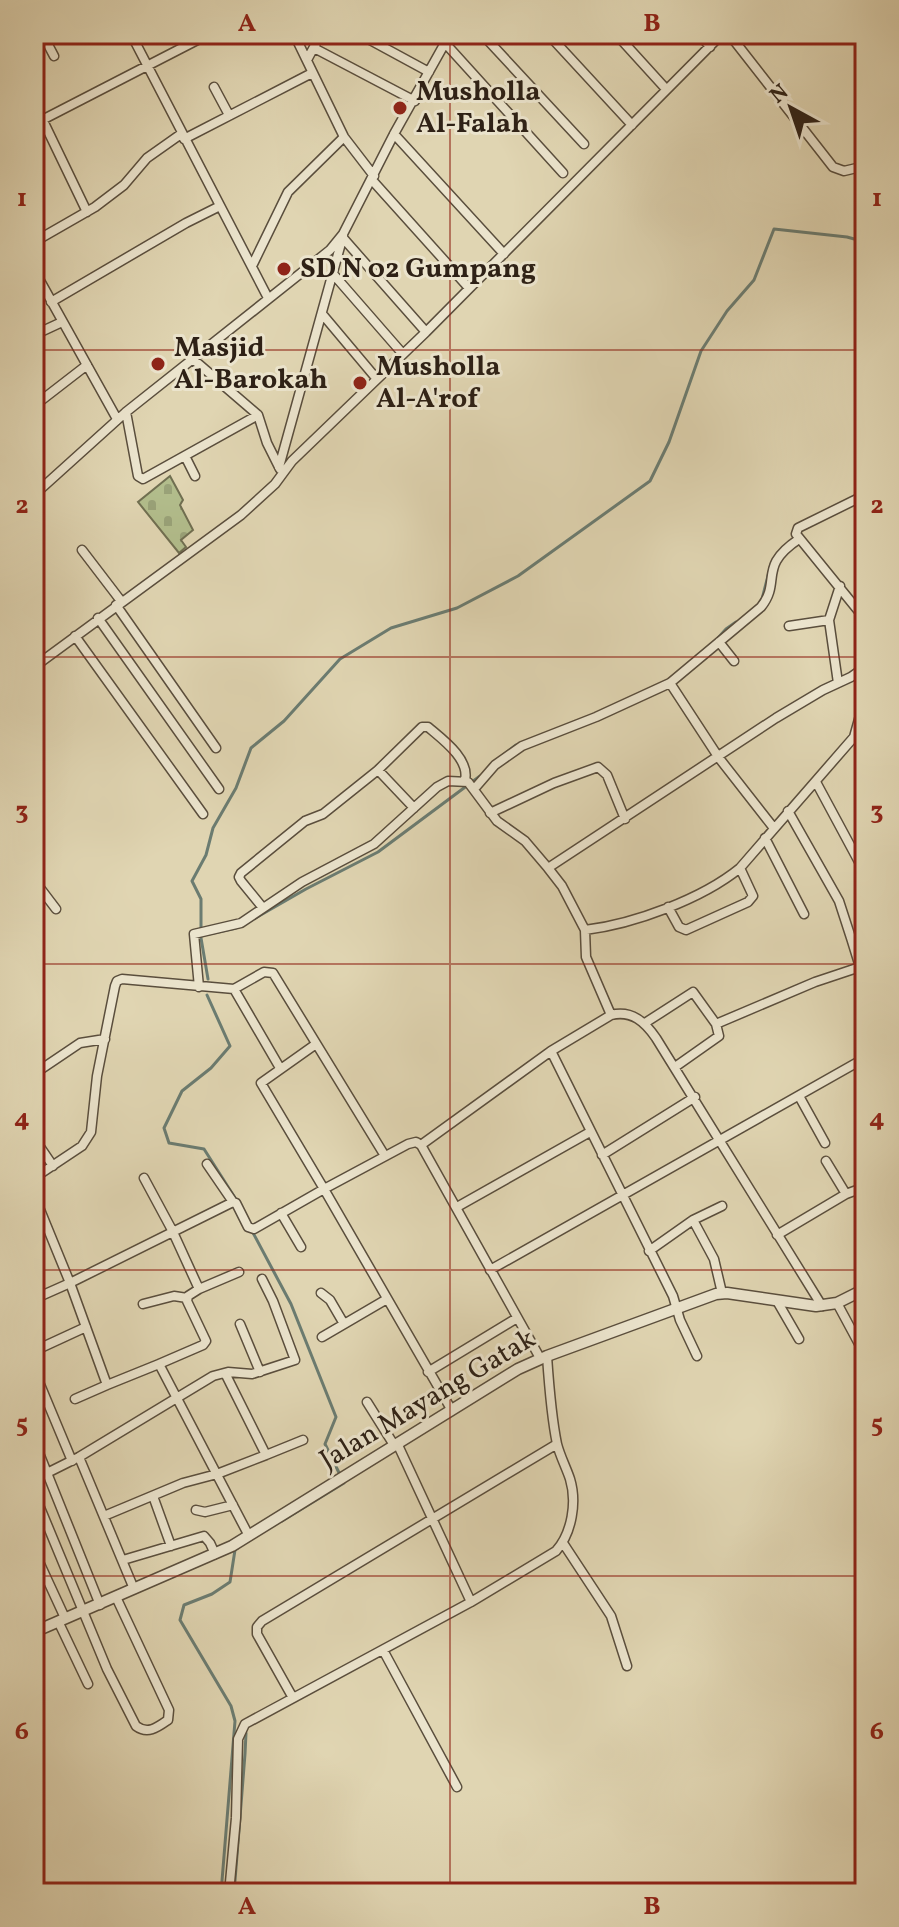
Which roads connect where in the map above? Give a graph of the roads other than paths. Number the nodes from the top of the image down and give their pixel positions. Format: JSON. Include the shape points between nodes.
{"nodes":[{"id":1,"x":44,"y":34,"type":"edge"},
{"id":2,"x":131,"y":34,"type":"edge"},
{"id":3,"x":209,"y":34,"type":"edge"},
{"id":4,"x":294,"y":34,"type":"edge"},
{"id":5,"x":321,"y":34,"type":"edge"},
{"id":6,"x":359,"y":34,"type":"edge"},
{"id":7,"x":450,"y":34,"type":"edge"},
{"id":8,"x":482,"y":34,"type":"edge"},
{"id":9,"x":548,"y":34,"type":"edge"},
{"id":10,"x":616,"y":34,"type":"edge"},
{"id":11,"x":699,"y":34,"type":"edge"},
{"id":12,"x":722,"y":34,"type":"edge"},
{"id":13,"x":729,"y":34,"type":"edge"},
{"id":14,"x":34,"y":40,"type":"edge"},
{"id":15,"x":445,"y":43,"type":"junction"},
{"id":16,"x":710,"y":47,"type":"junction"},
{"id":17,"x":314,"y":48,"type":"junction"},
{"id":18,"x":54,"y":56,"type":"dead end"},
{"id":19,"x":307,"y":60,"type":"junction"},
{"id":20,"x":146,"y":66,"type":"junction"},
{"id":21,"x":429,"y":72,"type":"junction"},
{"id":22,"x":312,"y":73,"type":"junction"},
{"id":23,"x":214,"y":87,"type":"dead end"},
{"id":24,"x":666,"y":89,"type":"junction"},
{"id":25,"x":415,"y":101,"type":"junction"},
{"id":26,"x":34,"y":102,"type":"edge"},
{"id":27,"x":229,"y":115,"type":"junction"},
{"id":28,"x":44,"y":119,"type":"junction"},
{"id":29,"x":632,"y":125,"type":"junction"},
{"id":30,"x":394,"y":134,"type":"junction"},
{"id":31,"x":183,"y":137,"type":"junction"},
{"id":32,"x":344,"y":137,"type":"junction"},
{"id":33,"x":584,"y":144,"type":"dead end"},
{"id":34,"x":865,"y":166,"type":"edge"},
{"id":35,"x":563,"y":173,"type":"dead end"},
{"id":36,"x":373,"y":178,"type":"junction"},
{"id":37,"x":220,"y":206,"type":"junction"},
{"id":38,"x":87,"y":212,"type":"junction"},
{"id":39,"x":343,"y":236,"type":"junction"},
{"id":40,"x":34,"y":242,"type":"edge"},
{"id":41,"x":504,"y":254,"type":"junction"},
{"id":42,"x":252,"y":266,"type":"junction"},
{"id":43,"x":34,"y":270,"type":"edge"},
{"id":44,"x":334,"y":275,"type":"junction"},
{"id":45,"x":469,"y":288,"type":"junction"},
{"id":46,"x":268,"y":298,"type":"junction"},
{"id":47,"x":51,"y":302,"type":"junction"},
{"id":48,"x":323,"y":315,"type":"junction"},
{"id":49,"x":62,"y":322,"type":"junction"},
{"id":50,"x":426,"y":332,"type":"junction"},
{"id":51,"x":34,"y":335,"type":"edge"},
{"id":52,"x":402,"y":353,"type":"junction"},
{"id":53,"x":194,"y":360,"type":"junction"},
{"id":54,"x":87,"y":365,"type":"junction"},
{"id":55,"x":376,"y":378,"type":"junction"},
{"id":56,"x":34,"y":406,"type":"edge"},
{"id":57,"x":126,"y":412,"type":"junction"},
{"id":58,"x":258,"y":415,"type":"junction"},
{"id":59,"x":117,"y":419,"type":"junction"},
{"id":60,"x":185,"y":456,"type":"junction"},
{"id":61,"x":281,"y":471,"type":"junction"},
{"id":62,"x":195,"y":476,"type":"dead end"},
{"id":63,"x":34,"y":495,"type":"edge"},
{"id":64,"x":865,"y":495,"type":"edge"},
{"id":65,"x":798,"y":537,"type":"junction"},
{"id":66,"x":82,"y":550,"type":"dead end"},
{"id":67,"x":840,"y":586,"type":"junction"},
{"id":68,"x":119,"y":603,"type":"junction"},
{"id":69,"x":98,"y":618,"type":"junction"},
{"id":70,"x":865,"y":619,"type":"edge"},
{"id":71,"x":829,"y":620,"type":"junction"},
{"id":72,"x":789,"y":626,"type":"dead end"},
{"id":73,"x":75,"y":636,"type":"junction"},
{"id":74,"x":719,"y":642,"type":"junction"},
{"id":75,"x":734,"y":661,"type":"dead end"},
{"id":76,"x":34,"y":667,"type":"edge"},
{"id":77,"x":862,"y":669,"type":"edge"},
{"id":78,"x":670,"y":683,"type":"junction"},
{"id":79,"x":838,"y":683,"type":"junction"},
{"id":80,"x":216,"y":748,"type":"dead end"},
{"id":81,"x":719,"y":758,"type":"junction"},
{"id":82,"x":378,"y":770,"type":"junction"},
{"id":83,"x":816,"y":782,"type":"junction"},
{"id":84,"x":470,"y":784,"type":"junction"},
{"id":85,"x":219,"y":789,"type":"dead end"},
{"id":86,"x":414,"y":808,"type":"junction"},
{"id":87,"x":788,"y":811,"type":"junction"},
{"id":88,"x":490,"y":813,"type":"junction"},
{"id":89,"x":203,"y":814,"type":"dead end"},
{"id":90,"x":625,"y":819,"type":"junction"},
{"id":91,"x":773,"y":827,"type":"junction"},
{"id":92,"x":765,"y":838,"type":"junction"},
{"id":93,"x":548,"y":868,"type":"junction"},
{"id":94,"x":740,"y":868,"type":"junction"},
{"id":95,"x":865,"y":873,"type":"edge"},
{"id":96,"x":34,"y":880,"type":"edge"},
{"id":97,"x":668,"y":907,"type":"junction"},
{"id":98,"x":263,"y":908,"type":"junction"},
{"id":99,"x":56,"y":909,"type":"dead end"},
{"id":100,"x":804,"y":914,"type":"dead end"},
{"id":101,"x":585,"y":930,"type":"junction"},
{"id":102,"x":865,"y":937,"type":"edge"},
{"id":103,"x":852,"y":941,"type":"junction"},
{"id":104,"x":860,"y":967,"type":"junction"},
{"id":105,"x":865,"y":983,"type":"edge"},
{"id":106,"x":199,"y":987,"type":"junction"},
{"id":107,"x":234,"y":989,"type":"junction"},
{"id":108,"x":611,"y":1015,"type":"junction"},
{"id":109,"x":645,"y":1023,"type":"junction"},
{"id":110,"x":716,"y":1024,"type":"junction"},
{"id":111,"x":105,"y":1039,"type":"junction"},
{"id":112,"x":316,"y":1044,"type":"junction"},
{"id":113,"x":551,"y":1051,"type":"junction"},
{"id":114,"x":865,"y":1058,"type":"edge"},
{"id":115,"x":675,"y":1067,"type":"junction"},
{"id":116,"x":280,"y":1068,"type":"junction"},
{"id":117,"x":34,"y":1074,"type":"edge"},
{"id":118,"x":799,"y":1096,"type":"junction"},
{"id":119,"x":695,"y":1097,"type":"junction"},
{"id":120,"x":590,"y":1132,"type":"junction"},
{"id":121,"x":34,"y":1138,"type":"edge"},
{"id":122,"x":720,"y":1140,"type":"junction"},
{"id":123,"x":825,"y":1143,"type":"dead end"},
{"id":124,"x":421,"y":1145,"type":"junction"},
{"id":125,"x":602,"y":1155,"type":"junction"},
{"id":126,"x":385,"y":1156,"type":"junction"},
{"id":127,"x":826,"y":1161,"type":"dead end"},
{"id":128,"x":207,"y":1164,"type":"dead end"},
{"id":129,"x":53,"y":1166,"type":"junction"},
{"id":130,"x":34,"y":1178,"type":"edge"},
{"id":131,"x":144,"y":1178,"type":"dead end"},
{"id":132,"x":865,"y":1187,"type":"edge"},
{"id":133,"x":324,"y":1189,"type":"junction"},
{"id":134,"x":846,"y":1194,"type":"junction"},
{"id":135,"x":622,"y":1196,"type":"junction"},
{"id":136,"x":233,"y":1202,"type":"junction"},
{"id":137,"x":722,"y":1206,"type":"dead end"},
{"id":138,"x":457,"y":1207,"type":"junction"},
{"id":139,"x":37,"y":1209,"type":"edge"},
{"id":140,"x":281,"y":1213,"type":"junction"},
{"id":141,"x":693,"y":1220,"type":"junction"},
{"id":142,"x":172,"y":1230,"type":"junction"},
{"id":143,"x":777,"y":1235,"type":"junction"},
{"id":144,"x":301,"y":1247,"type":"dead end"},
{"id":145,"x":649,"y":1251,"type":"junction"},
{"id":146,"x":490,"y":1270,"type":"junction"},
{"id":147,"x":239,"y":1272,"type":"dead end"},
{"id":148,"x":262,"y":1279,"type":"dead end"},
{"id":149,"x":70,"y":1283,"type":"junction"},
{"id":150,"x":199,"y":1289,"type":"junction"},
{"id":151,"x":865,"y":1289,"type":"edge"},
{"id":152,"x":321,"y":1293,"type":"dead end"},
{"id":153,"x":722,"y":1293,"type":"junction"},
{"id":154,"x":187,"y":1298,"type":"junction"},
{"id":155,"x":34,"y":1299,"type":"edge"},
{"id":156,"x":387,"y":1299,"type":"junction"},
{"id":157,"x":777,"y":1301,"type":"junction"},
{"id":158,"x":837,"y":1303,"type":"junction"},
{"id":159,"x":143,"y":1304,"type":"dead end"},
{"id":160,"x":822,"y":1306,"type":"junction"},
{"id":161,"x":676,"y":1307,"type":"junction"},
{"id":162,"x":517,"y":1318,"type":"junction"},
{"id":163,"x":240,"y":1324,"type":"dead end"},
{"id":164,"x":344,"y":1324,"type":"junction"},
{"id":165,"x":86,"y":1327,"type":"junction"},
{"id":166,"x":322,"y":1337,"type":"dead end"},
{"id":167,"x":799,"y":1339,"type":"dead end"},
{"id":168,"x":34,"y":1351,"type":"edge"},
{"id":169,"x":865,"y":1355,"type":"edge"},
{"id":170,"x":697,"y":1356,"type":"dead end"},
{"id":171,"x":544,"y":1357,"type":"junction"},
{"id":172,"x":159,"y":1364,"type":"junction"},
{"id":173,"x":34,"y":1370,"type":"edge"},
{"id":174,"x":260,"y":1372,"type":"junction"},
{"id":175,"x":428,"y":1372,"type":"junction"},
{"id":176,"x":225,"y":1373,"type":"junction"},
{"id":177,"x":107,"y":1385,"type":"junction"},
{"id":178,"x":177,"y":1398,"type":"junction"},
{"id":179,"x":75,"y":1399,"type":"dead end"},
{"id":180,"x":367,"y":1402,"type":"dead end"},
{"id":181,"x":451,"y":1409,"type":"junction"},
{"id":182,"x":303,"y":1440,"type":"dead end"},
{"id":183,"x":35,"y":1443,"type":"edge"},
{"id":184,"x":396,"y":1444,"type":"junction"},
{"id":185,"x":557,"y":1444,"type":"junction"},
{"id":186,"x":266,"y":1455,"type":"junction"},
{"id":187,"x":75,"y":1459,"type":"junction"},
{"id":188,"x":47,"y":1473,"type":"junction"},
{"id":189,"x":217,"y":1474,"type":"junction"},
{"id":190,"x":34,"y":1493,"type":"edge"},
{"id":191,"x":153,"y":1496,"type":"junction"},
{"id":192,"x":233,"y":1505,"type":"junction"},
{"id":193,"x":196,"y":1510,"type":"dead end"},
{"id":194,"x":104,"y":1516,"type":"junction"},
{"id":195,"x":432,"y":1518,"type":"junction"},
{"id":196,"x":249,"y":1536,"type":"junction"},
{"id":197,"x":563,"y":1543,"type":"junction"},
{"id":198,"x":171,"y":1546,"type":"junction"},
{"id":199,"x":34,"y":1551,"type":"edge"},
{"id":200,"x":215,"y":1554,"type":"junction"},
{"id":201,"x":123,"y":1560,"type":"junction"},
{"id":202,"x":134,"y":1589,"type":"junction"},
{"id":203,"x":116,"y":1597,"type":"junction"},
{"id":204,"x":471,"y":1602,"type":"junction"},
{"id":205,"x":100,"y":1605,"type":"junction"},
{"id":206,"x":84,"y":1610,"type":"junction"},
{"id":207,"x":61,"y":1620,"type":"junction"},
{"id":208,"x":34,"y":1632,"type":"edge"},
{"id":209,"x":383,"y":1650,"type":"junction"},
{"id":210,"x":627,"y":1666,"type":"dead end"},
{"id":211,"x":88,"y":1684,"type":"dead end"},
{"id":212,"x":293,"y":1698,"type":"junction"},
{"id":213,"x":457,"y":1787,"type":"dead end"},
{"id":214,"x":229,"y":1893,"type":"edge"}],
"edges":[{"from":1,"to":14,"type":"street"},
{"from":1,"to":18,"type":"street"},
{"from":2,"to":20,"type":"street"},
{"from":3,"to":20,"type":"street"},
{"from":4,"to":19,"type":"street"},
{"from":5,"to":17,"type":"street"},
{"from":6,"to":21,"type":"street"},
{"from":7,"to":15,"type":"street"},
{"from":8,"to":33,"type":"street"},
{"from":9,"to":29,"type":"street"},
{"from":10,"to":24,"type":"street"},
{"from":11,"to":16,"type":"street"},
{"from":12,"to":16,"type":"street"},
{"from":13,"to":34,"type":"street","via":[[833,167],[844,171]]},
{"from":15,"to":21,"type":"street"},
{"from":15,"to":35,"type":"street"},
{"from":16,"to":24,"type":"street"},
{"from":17,"to":19,"type":"street"},
{"from":17,"to":25,"type":"street"},
{"from":19,"to":22,"type":"street"},
{"from":20,"to":28,"type":"street"},
{"from":20,"to":31,"type":"street"},
{"from":21,"to":25,"type":"street"},
{"from":22,"to":27,"type":"street"},
{"from":22,"to":32,"type":"street"},
{"from":23,"to":27,"type":"street"},
{"from":24,"to":29,"type":"street"},
{"from":25,"to":30,"type":"street"},
{"from":26,"to":28,"type":"street"},
{"from":27,"to":31,"type":"street"},
{"from":28,"to":38,"type":"street"},
{"from":29,"to":41,"type":"street"},
{"from":30,"to":36,"type":"street"},
{"from":30,"to":41,"type":"street"},
{"from":31,"to":37,"type":"street"},
{"from":31,"to":38,"type":"street","via":[[147,158],[124,185]]},
{"from":32,"to":36,"type":"street"},
{"from":32,"to":42,"type":"street","via":[[288,192]]},
{"from":36,"to":39,"type":"street"},
{"from":36,"to":45,"type":"street"},
{"from":37,"to":42,"type":"street"},
{"from":37,"to":47,"type":"street"},
{"from":38,"to":40,"type":"street"},
{"from":39,"to":44,"type":"street"},
{"from":39,"to":46,"type":"street"},
{"from":39,"to":50,"type":"street"},
{"from":41,"to":45,"type":"street"},
{"from":42,"to":46,"type":"street"},
{"from":43,"to":47,"type":"street"},
{"from":44,"to":48,"type":"street"},
{"from":44,"to":52,"type":"street"},
{"from":45,"to":50,"type":"street"},
{"from":46,"to":53,"type":"street"},
{"from":47,"to":49,"type":"street"},
{"from":48,"to":55,"type":"street"},
{"from":48,"to":61,"type":"street"},
{"from":49,"to":51,"type":"street"},
{"from":49,"to":54,"type":"street"},
{"from":50,"to":52,"type":"street"},
{"from":52,"to":55,"type":"street"},
{"from":53,"to":57,"type":"street"},
{"from":53,"to":58,"type":"street"},
{"from":54,"to":56,"type":"street"},
{"from":54,"to":59,"type":"street"},
{"from":55,"to":61,"type":"street"},
{"from":57,"to":59,"type":"street"},
{"from":57,"to":60,"type":"street","via":[[140,478]]},
{"from":58,"to":60,"type":"street"},
{"from":58,"to":61,"type":"street"},
{"from":59,"to":63,"type":"street"},
{"from":60,"to":62,"type":"street"},
{"from":61,"to":68,"type":"street","via":[[241,515]]},
{"from":64,"to":65,"type":"street","via":[[798,528]]},
{"from":65,"to":67,"type":"street"},
{"from":65,"to":74,"type":"street","via":[[774,562],[765,602]]},
{"from":66,"to":68,"type":"street"},
{"from":67,"to":70,"type":"street"},
{"from":67,"to":71,"type":"street"},
{"from":68,"to":69,"type":"street"},
{"from":68,"to":80,"type":"street"},
{"from":69,"to":73,"type":"street"},
{"from":69,"to":85,"type":"street"},
{"from":71,"to":72,"type":"street"},
{"from":71,"to":79,"type":"street"},
{"from":73,"to":76,"type":"street"},
{"from":73,"to":89,"type":"street"},
{"from":74,"to":75,"type":"street"},
{"from":74,"to":78,"type":"street"},
{"from":77,"to":79,"type":"street"},
{"from":77,"to":83,"type":"street","via":[[858,727]]},
{"from":78,"to":81,"type":"street"},
{"from":78,"to":84,"type":"street","via":[[522,746]]},
{"from":79,"to":81,"type":"street"},
{"from":81,"to":90,"type":"street"},
{"from":81,"to":91,"type":"street"},
{"from":82,"to":84,"type":"street","via":[[425,726],[462,762]]},
{"from":82,"to":86,"type":"street"},
{"from":82,"to":98,"type":"street","via":[[241,873],[241,881]]},
{"from":83,"to":87,"type":"street"},
{"from":83,"to":95,"type":"street"},
{"from":84,"to":86,"type":"street","via":[[442,783]]},
{"from":84,"to":88,"type":"street"},
{"from":86,"to":98,"type":"street","via":[[374,844]]},
{"from":87,"to":91,"type":"street"},
{"from":87,"to":103,"type":"street","via":[[839,901]]},
{"from":88,"to":90,"type":"street","via":[[598,767],[607,775]]},
{"from":88,"to":93,"type":"street"},
{"from":90,"to":93,"type":"street"},
{"from":91,"to":92,"type":"street"},
{"from":92,"to":94,"type":"street"},
{"from":92,"to":100,"type":"street"},
{"from":93,"to":101,"type":"street"},
{"from":94,"to":97,"type":"street"},
{"from":94,"to":97,"type":"street","via":[[753,896],[748,902],[686,930]]},
{"from":96,"to":99,"type":"street"},
{"from":97,"to":101,"type":"street"},
{"from":98,"to":106,"type":"street","via":[[241,923],[194,937]]},
{"from":101,"to":108,"type":"street","via":[[586,957]]},
{"from":102,"to":103,"type":"street"},
{"from":103,"to":104,"type":"street"},
{"from":104,"to":105,"type":"street"},
{"from":104,"to":110,"type":"street"},
{"from":106,"to":107,"type":"street"},
{"from":106,"to":111,"type":"street","via":[[117,981]]},
{"from":107,"to":112,"type":"street","via":[[264,972],[273,973]]},
{"from":107,"to":116,"type":"street"},
{"from":108,"to":109,"type":"street","via":[[626,1014]]},
{"from":108,"to":113,"type":"street"},
{"from":109,"to":110,"type":"street","via":[[693,992]]},
{"from":109,"to":115,"type":"street"},
{"from":110,"to":115,"type":"street","via":[[719,1036]]},
{"from":111,"to":117,"type":"street","via":[[83,1041]]},
{"from":111,"to":129,"type":"street","via":[[91,1132],[82,1146]]},
{"from":112,"to":116,"type":"street"},
{"from":112,"to":126,"type":"street"},
{"from":113,"to":120,"type":"street"},
{"from":113,"to":124,"type":"street"},
{"from":114,"to":118,"type":"street"},
{"from":115,"to":119,"type":"street"},
{"from":116,"to":133,"type":"street","via":[[263,1079],[262,1086]]},
{"from":118,"to":122,"type":"street"},
{"from":118,"to":123,"type":"street"},
{"from":119,"to":122,"type":"street"},
{"from":119,"to":125,"type":"street"},
{"from":120,"to":125,"type":"street"},
{"from":120,"to":138,"type":"street"},
{"from":121,"to":129,"type":"street"},
{"from":122,"to":135,"type":"street"},
{"from":122,"to":143,"type":"street"},
{"from":124,"to":126,"type":"street","via":[[408,1144]]},
{"from":124,"to":138,"type":"street"},
{"from":125,"to":135,"type":"street"},
{"from":126,"to":133,"type":"street"},
{"from":127,"to":134,"type":"street"},
{"from":128,"to":136,"type":"street"},
{"from":129,"to":130,"type":"street"},
{"from":131,"to":142,"type":"street"},
{"from":132,"to":134,"type":"street"},
{"from":133,"to":140,"type":"street"},
{"from":133,"to":156,"type":"street"},
{"from":134,"to":143,"type":"street"},
{"from":135,"to":145,"type":"street"},
{"from":135,"to":146,"type":"street"},
{"from":136,"to":140,"type":"street","via":[[252,1230]]},
{"from":136,"to":142,"type":"street"},
{"from":137,"to":141,"type":"street"},
{"from":138,"to":146,"type":"street"},
{"from":139,"to":149,"type":"street"},
{"from":140,"to":144,"type":"street"},
{"from":141,"to":145,"type":"street"},
{"from":141,"to":153,"type":"street","via":[[714,1259]]},
{"from":142,"to":149,"type":"street"},
{"from":142,"to":150,"type":"street"},
{"from":143,"to":160,"type":"street"},
{"from":145,"to":161,"type":"street"},
{"from":146,"to":162,"type":"street"},
{"from":147,"to":150,"type":"street"},
{"from":148,"to":174,"type":"street","via":[[296,1358]]},
{"from":149,"to":155,"type":"street"},
{"from":149,"to":165,"type":"street"},
{"from":150,"to":154,"type":"street"},
{"from":151,"to":158,"type":"street","name":"Jalan Mayang Gatak"},
{"from":152,"to":164,"type":"street"},
{"from":153,"to":157,"type":"street","name":"Jalan Mayang Gatak"},
{"from":153,"to":161,"type":"street","name":"Jalan Mayang Gatak"},
{"from":154,"to":159,"type":"street"},
{"from":154,"to":172,"type":"street","via":[[206,1343]]},
{"from":156,"to":164,"type":"street"},
{"from":156,"to":175,"type":"street"},
{"from":157,"to":160,"type":"street","name":"Jalan Mayang Gatak"},
{"from":157,"to":167,"type":"street"},
{"from":158,"to":160,"type":"street","name":"Jalan Mayang Gatak"},
{"from":158,"to":169,"type":"street"},
{"from":161,"to":170,"type":"street"},
{"from":161,"to":171,"type":"street","name":"Jalan Mayang Gatak"},
{"from":162,"to":171,"type":"street"},
{"from":162,"to":175,"type":"street"},
{"from":163,"to":174,"type":"street"},
{"from":164,"to":166,"type":"street"},
{"from":165,"to":168,"type":"street"},
{"from":165,"to":177,"type":"street"},
{"from":171,"to":181,"type":"street","name":"Jalan Mayang Gatak"},
{"from":171,"to":185,"type":"street"},
{"from":172,"to":177,"type":"street"},
{"from":172,"to":178,"type":"street"},
{"from":173,"to":187,"type":"street"},
{"from":174,"to":176,"type":"street"},
{"from":175,"to":181,"type":"street"},
{"from":176,"to":178,"type":"street"},
{"from":176,"to":186,"type":"street"},
{"from":177,"to":179,"type":"street"},
{"from":178,"to":187,"type":"street"},
{"from":178,"to":189,"type":"street"},
{"from":180,"to":184,"type":"street"},
{"from":181,"to":184,"type":"street","name":"Jalan Mayang Gatak"},
{"from":182,"to":186,"type":"street"},
{"from":183,"to":188,"type":"street"},
{"from":184,"to":195,"type":"street"},
{"from":184,"to":196,"type":"street","name":"Jalan Mayang Gatak"},
{"from":185,"to":195,"type":"street"},
{"from":185,"to":197,"type":"street","via":[[571,1483]]},
{"from":186,"to":189,"type":"street"},
{"from":187,"to":188,"type":"street"},
{"from":187,"to":194,"type":"street"},
{"from":188,"to":205,"type":"street"},
{"from":189,"to":191,"type":"street"},
{"from":189,"to":192,"type":"street"},
{"from":190,"to":206,"type":"street"},
{"from":191,"to":194,"type":"street"},
{"from":191,"to":198,"type":"street"},
{"from":192,"to":193,"type":"street"},
{"from":192,"to":196,"type":"street"},
{"from":194,"to":201,"type":"street"},
{"from":195,"to":204,"type":"street"},
{"from":195,"to":212,"type":"street","via":[[259,1624],[257,1634]]},
{"from":196,"to":200,"type":"street","name":"Jalan Mayang Gatak"},
{"from":197,"to":204,"type":"street"},
{"from":197,"to":210,"type":"street","via":[[611,1616]]},
{"from":198,"to":200,"type":"street","via":[[204,1536]]},
{"from":198,"to":201,"type":"street"},
{"from":199,"to":207,"type":"street"},
{"from":200,"to":202,"type":"street","name":"Jalan Mayang Gatak"},
{"from":201,"to":202,"type":"street"},
{"from":202,"to":203,"type":"street","name":"Jalan Mayang Gatak"},
{"from":203,"to":205,"type":"street","name":"Jalan Mayang Gatak"},
{"from":203,"to":206,"type":"street","via":[[169,1710],[168,1720],[156,1728],[136,1726]]},
{"from":204,"to":209,"type":"street"},
{"from":205,"to":206,"type":"street","name":"Jalan Mayang Gatak"},
{"from":206,"to":207,"type":"street","name":"Jalan Mayang Gatak"},
{"from":207,"to":208,"type":"street","name":"Jalan Mayang Gatak"},
{"from":207,"to":211,"type":"street"},
{"from":209,"to":212,"type":"street"},
{"from":209,"to":213,"type":"street"},
{"from":212,"to":214,"type":"street","via":[[249,1720],[238,1739]]}]}
